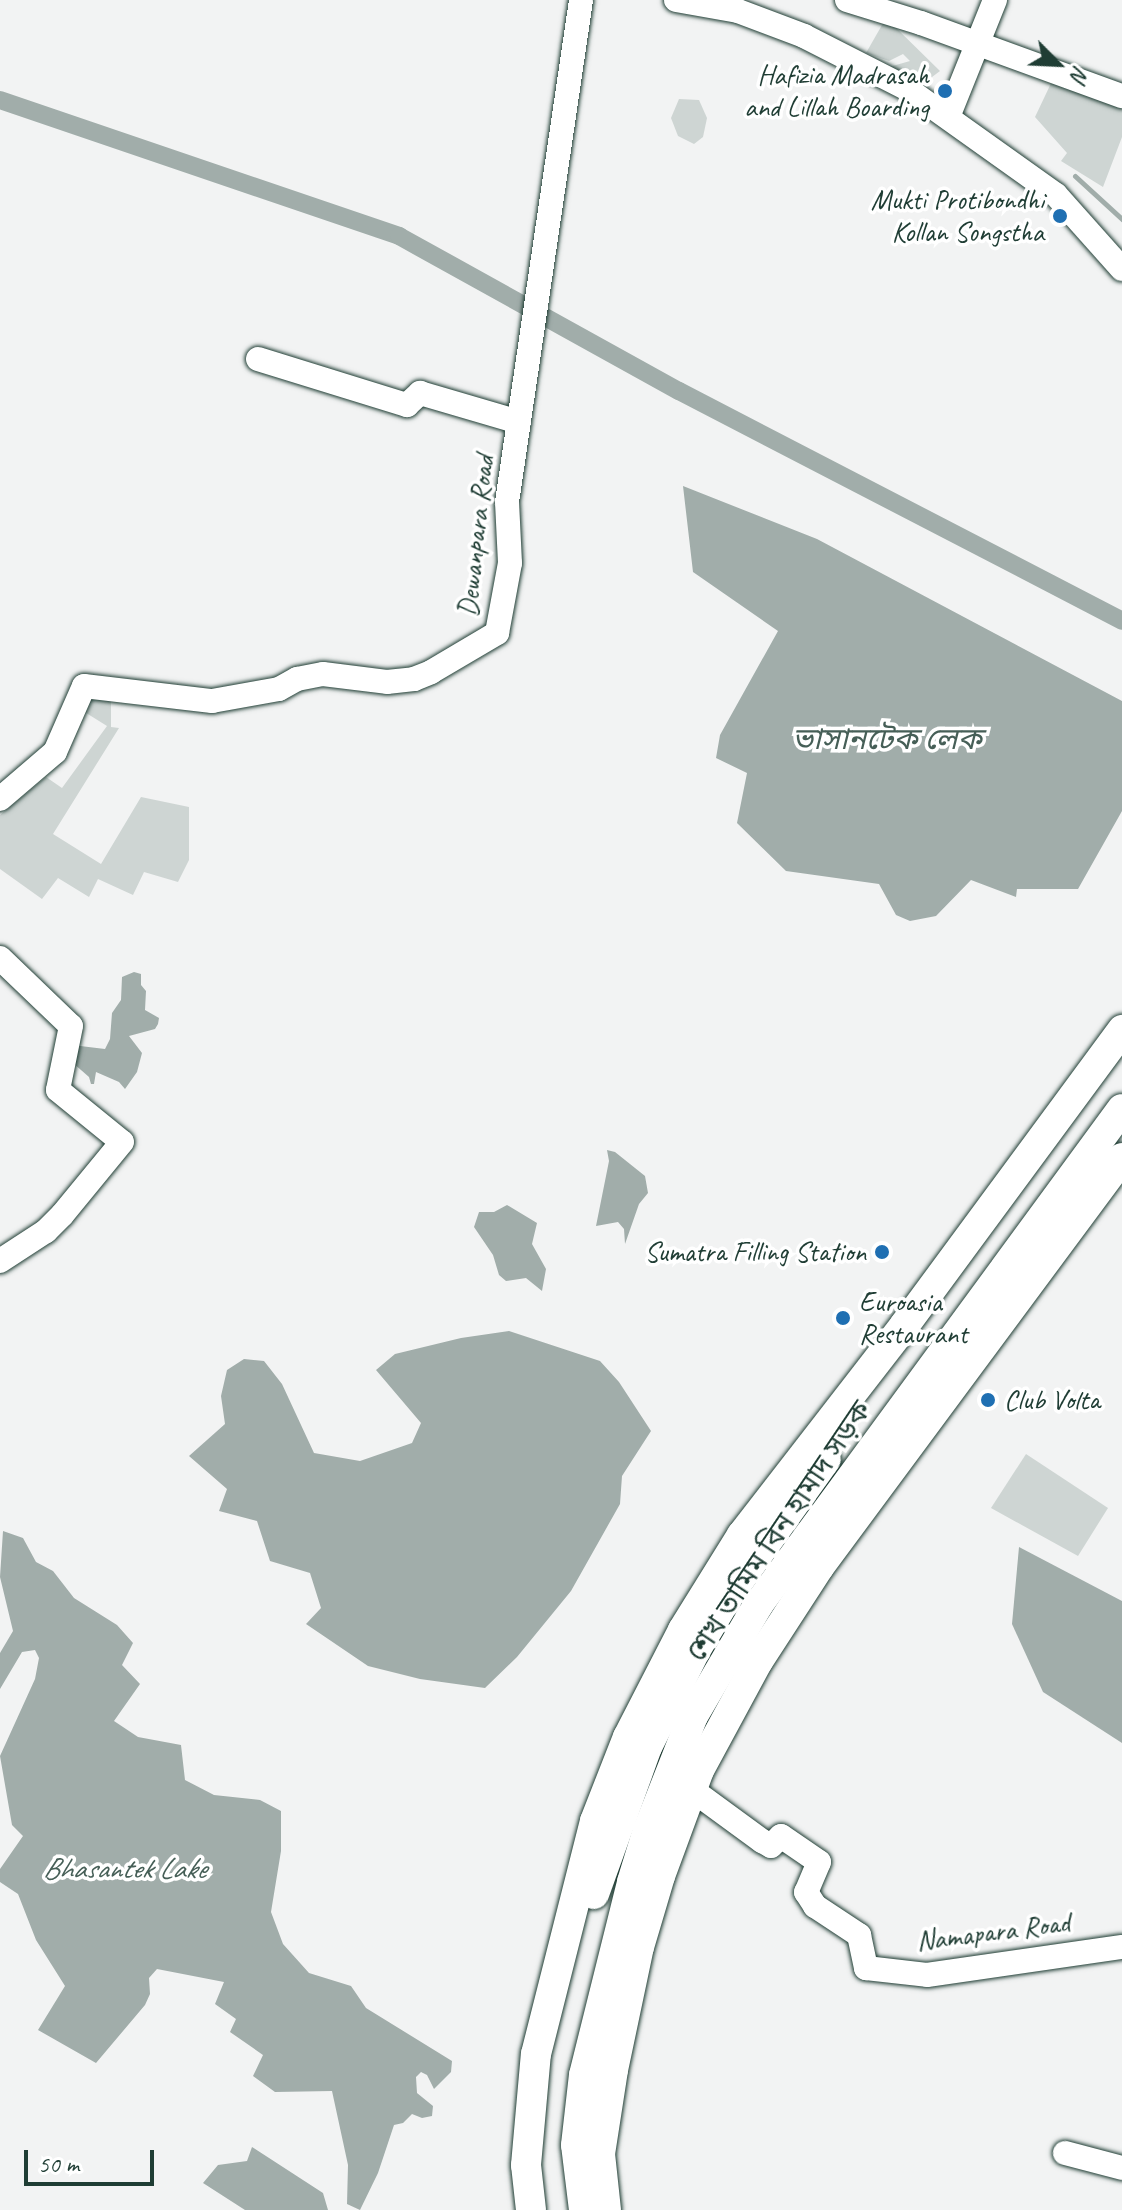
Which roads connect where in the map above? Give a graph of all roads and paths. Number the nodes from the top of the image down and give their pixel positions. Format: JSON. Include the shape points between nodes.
{"nodes":[{"id":1,"x":581,"y":0,"type":"edge"},
{"id":2,"x":676,"y":0,"type":"edge"},
{"id":3,"x":847,"y":0,"type":"edge"},
{"id":4,"x":995,"y":0,"type":"edge"},
{"id":5,"x":979,"y":45,"type":"junction"},
{"id":6,"x":1122,"y":96,"type":"edge"},
{"id":7,"x":948,"y":117,"type":"junction"},
{"id":8,"x":1122,"y":269,"type":"edge"},
{"id":9,"x":258,"y":359,"type":"dead end"},
{"id":10,"x":519,"y":422,"type":"junction"},
{"id":11,"x":0,"y":799,"type":"edge"},
{"id":12,"x":0,"y":958,"type":"edge"},
{"id":13,"x":1122,"y":1030,"type":"edge"},
{"id":14,"x":1122,"y":1054,"type":"edge"},
{"id":15,"x":1122,"y":1109,"type":"edge"},
{"id":16,"x":1122,"y":1158,"type":"edge"},
{"id":17,"x":0,"y":1261,"type":"edge"},
{"id":18,"x":675,"y":1759,"type":"junction"},
{"id":19,"x":690,"y":1790,"type":"junction"},
{"id":20,"x":1122,"y":1947,"type":"edge"},
{"id":21,"x":1065,"y":2153,"type":"dead end"},
{"id":22,"x":1122,"y":2168,"type":"edge"},
{"id":23,"x":531,"y":2210,"type":"edge"},
{"id":24,"x":551,"y":2210,"type":"edge"},
{"id":25,"x":584,"y":2210,"type":"edge"},
{"id":26,"x":606,"y":2210,"type":"edge"}],
"edges":[{"from":1,"to":10,"type":"street","name":"Dewanpara Road"},
{"from":2,"to":7,"type":"street","via":[[738,11],[804,36],[906,88]]},
{"from":3,"to":5,"type":"street"},
{"from":4,"to":5,"type":"street"},
{"from":5,"to":6,"type":"street"},
{"from":5,"to":7,"type":"street"},
{"from":7,"to":8,"type":"street","via":[[1056,195]]},
{"from":9,"to":10,"type":"street","via":[[407,405],[420,393]]},
{"from":10,"to":11,"type":"street","name":"Dewanpara Road","via":[[507,502],[510,563],[497,633],[414,679],[387,682],[323,674],[279,689],[212,701],[84,686],[55,752]]},
{"from":12,"to":17,"type":"street","via":[[71,1026],[58,1090],[122,1142],[46,1231]]},
{"from":13,"to":23,"type":"main road","via":[[742,1535],[683,1630],[628,1737],[595,1821],[536,2054],[526,2165]]},
{"from":14,"to":24,"type":"main road","name":"শেখ তামিম বিন হামাদ সড়ক","via":[[728,1596],[650,1740],[596,1885],[554,2065],[545,2153]]},
{"from":15,"to":18,"type":"main road","name":"শেখ তামিম বিন হামাদ সড়ক","via":[[758,1605],[722,1662]]},
{"from":16,"to":19,"type":"main road","via":[[819,1567],[758,1661]]},
{"from":18,"to":19,"type":"street","name":"Namapara Road","via":[[680,1783]]},
{"from":18,"to":25,"type":"main road","name":"শেখ তামিম বিন হামাদ সড়ক","via":[[632,1882],[584,2075],[576,2145]]},
{"from":19,"to":20,"type":"street","name":"Namapara Road","via":[[762,1841],[771,1846],[781,1836],[819,1862],[806,1892],[815,1906],[859,1935],[866,1968],[927,1975]]},
{"from":19,"to":26,"type":"main road","via":[[639,1947],[613,2070],[600,2154]]},
{"from":21,"to":22,"type":"street"}]}
